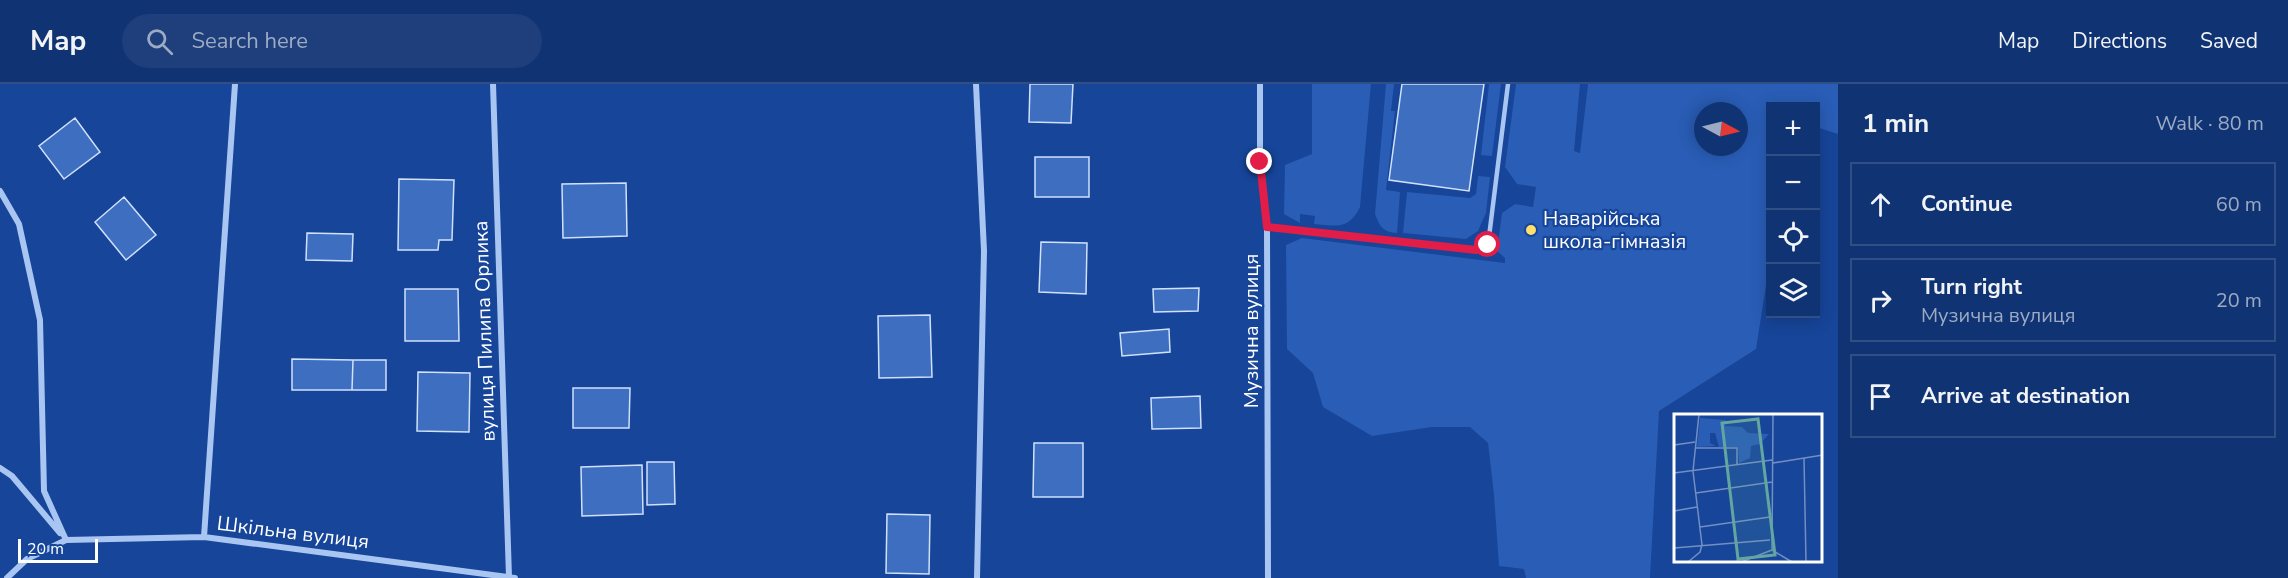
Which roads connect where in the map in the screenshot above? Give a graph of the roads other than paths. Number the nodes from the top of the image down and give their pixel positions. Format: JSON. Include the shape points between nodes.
{"nodes":[{"id":1,"x":234,"y":84,"type":"edge"},
{"id":2,"x":493,"y":84,"type":"edge"},
{"id":3,"x":976,"y":84,"type":"edge"},
{"id":4,"x":1260,"y":84,"type":"edge"},
{"id":5,"x":1508,"y":84,"type":"edge"},
{"id":6,"x":0,"y":191,"type":"edge"},
{"id":7,"x":1267,"y":227,"type":"junction"},
{"id":8,"x":0,"y":468,"type":"edge"},
{"id":9,"x":204,"y":537,"type":"junction"},
{"id":10,"x":66,"y":540,"type":"junction"},
{"id":11,"x":512,"y":577,"type":"edge"},
{"id":12,"x":7,"y":578,"type":"edge"},
{"id":13,"x":977,"y":578,"type":"edge"},
{"id":14,"x":1268,"y":578,"type":"edge"}],
"edges":[{"from":1,"to":9,"type":"street"},
{"from":2,"to":11,"type":"street","name":"вулиця Пилипа Орлика"},
{"from":3,"to":13,"type":"street","via":[[984,251]]},
{"from":4,"to":7,"type":"street","name":"Музична вулиця","via":[[1260,162]]},
{"from":5,"to":7,"type":"lane","via":[[1488,245],[1476,250]]},
{"from":6,"to":10,"type":"street","via":[[19,224],[40,320],[44,491]]},
{"from":7,"to":14,"type":"street","name":"Музична вулиця"},
{"from":8,"to":10,"type":"street","via":[[12,476]]},
{"from":9,"to":10,"type":"street","name":"Шкільна вулиця"},
{"from":9,"to":11,"type":"street","name":"Шкільна вулиця"},
{"from":10,"to":12,"type":"street","via":[[27,559]]}]}
